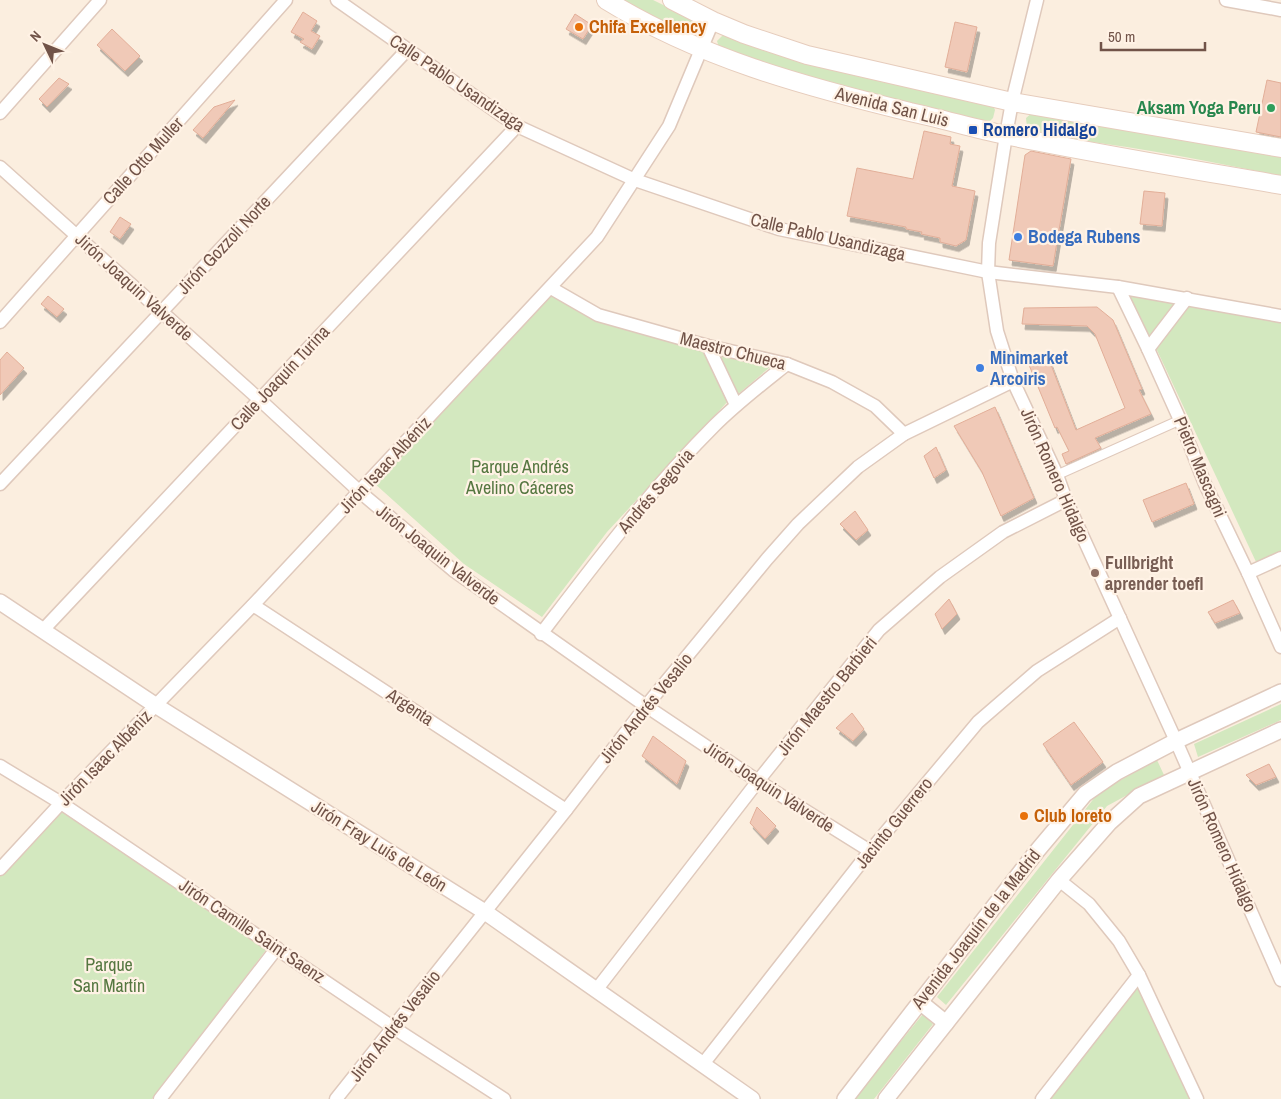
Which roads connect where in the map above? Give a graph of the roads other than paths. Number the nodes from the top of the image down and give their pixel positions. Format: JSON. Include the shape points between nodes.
{"nodes":[{"id":1,"x":100,"y":0,"type":"edge"},
{"id":2,"x":286,"y":0,"type":"edge"},
{"id":3,"x":337,"y":0,"type":"edge"},
{"id":4,"x":606,"y":0,"type":"edge"},
{"id":5,"x":672,"y":0,"type":"edge"},
{"id":6,"x":1037,"y":0,"type":"edge"},
{"id":7,"x":1226,"y":0,"type":"edge"},
{"id":8,"x":1281,"y":10,"type":"edge"},
{"id":9,"x":713,"y":21,"type":"junction"},
{"id":10,"x":407,"y":50,"type":"junction"},
{"id":11,"x":702,"y":50,"type":"junction"},
{"id":12,"x":1012,"y":102,"type":"junction"},
{"id":13,"x":0,"y":113,"type":"edge"},
{"id":14,"x":517,"y":126,"type":"junction"},
{"id":15,"x":1006,"y":135,"type":"junction"},
{"id":16,"x":1281,"y":148,"type":"edge"},
{"id":17,"x":0,"y":167,"type":"edge"},
{"id":18,"x":635,"y":180,"type":"junction"},
{"id":19,"x":1281,"y":186,"type":"edge"},
{"id":20,"x":76,"y":236,"type":"junction"},
{"id":21,"x":988,"y":272,"type":"junction"},
{"id":22,"x":1118,"y":287,"type":"junction"},
{"id":23,"x":551,"y":288,"type":"junction"},
{"id":24,"x":1187,"y":298,"type":"junction"},
{"id":25,"x":162,"y":312,"type":"junction"},
{"id":26,"x":1281,"y":316,"type":"edge"},
{"id":27,"x":0,"y":322,"type":"edge"},
{"id":28,"x":708,"y":346,"type":"junction"},
{"id":29,"x":1148,"y":348,"type":"junction"},
{"id":30,"x":787,"y":364,"type":"junction"},
{"id":31,"x":1012,"y":381,"type":"junction"},
{"id":32,"x":260,"y":400,"type":"junction"},
{"id":33,"x":736,"y":405,"type":"junction"},
{"id":34,"x":1180,"y":420,"type":"junction"},
{"id":35,"x":904,"y":434,"type":"junction"},
{"id":36,"x":1057,"y":475,"type":"junction"},
{"id":37,"x":0,"y":484,"type":"edge"},
{"id":38,"x":360,"y":492,"type":"junction"},
{"id":39,"x":1066,"y":500,"type":"junction"},
{"id":40,"x":1281,"y":558,"type":"edge"},
{"id":41,"x":1248,"y":573,"type":"junction"},
{"id":42,"x":0,"y":602,"type":"edge"},
{"id":43,"x":253,"y":605,"type":"junction"},
{"id":44,"x":1120,"y":618,"type":"junction"},
{"id":45,"x":43,"y":630,"type":"junction"},
{"id":46,"x":541,"y":634,"type":"junction"},
{"id":47,"x":1281,"y":647,"type":"edge"},
{"id":48,"x":1281,"y":692,"type":"edge"},
{"id":49,"x":155,"y":705,"type":"junction"},
{"id":50,"x":646,"y":706,"type":"junction"},
{"id":51,"x":1281,"y":730,"type":"edge"},
{"id":52,"x":1176,"y":741,"type":"junction"},
{"id":53,"x":0,"y":766,"type":"edge"},
{"id":54,"x":1190,"y":772,"type":"junction"},
{"id":55,"x":758,"y":781,"type":"junction"},
{"id":56,"x":61,"y":803,"type":"junction"},
{"id":57,"x":566,"y":810,"type":"junction"},
{"id":58,"x":870,"y":851,"type":"junction"},
{"id":59,"x":0,"y":869,"type":"edge"},
{"id":60,"x":1059,"y":880,"type":"junction"},
{"id":61,"x":485,"y":912,"type":"junction"},
{"id":62,"x":277,"y":948,"type":"junction"},
{"id":63,"x":1139,"y":975,"type":"junction"},
{"id":64,"x":1281,"y":980,"type":"edge"},
{"id":65,"x":597,"y":989,"type":"junction"},
{"id":66,"x":920,"y":1002,"type":"junction"},
{"id":67,"x":946,"y":1023,"type":"junction"},
{"id":68,"x":394,"y":1028,"type":"junction"},
{"id":69,"x":703,"y":1064,"type":"junction"},
{"id":70,"x":160,"y":1099,"type":"edge"},
{"id":71,"x":336,"y":1099,"type":"edge"},
{"id":72,"x":504,"y":1099,"type":"edge"},
{"id":73,"x":752,"y":1099,"type":"edge"},
{"id":74,"x":845,"y":1099,"type":"edge"},
{"id":75,"x":886,"y":1099,"type":"edge"},
{"id":76,"x":1042,"y":1099,"type":"edge"},
{"id":77,"x":1196,"y":1099,"type":"edge"}],
"edges":[{"from":1,"to":13,"type":"street"},
{"from":2,"to":20,"type":"street","name":"Calle Otto Muller"},
{"from":3,"to":10,"type":"street","name":"Calle Pablo Usandizaga"},
{"from":4,"to":11,"type":"main road","name":"Avenida San Luis","via":[[631,16]]},
{"from":5,"to":9,"type":"main road","name":"Avenida San Luis"},
{"from":6,"to":12,"type":"street","name":"Jirón Romero Hidalgo"},
{"from":7,"to":8,"type":"street"},
{"from":9,"to":11,"type":"street","name":"Jirón Isaac Albéniz"},
{"from":9,"to":12,"type":"main road","name":"Avenida San Luis","via":[[807,54]]},
{"from":10,"to":14,"type":"street","name":"Calle Pablo Usandizaga"},
{"from":10,"to":25,"type":"street","name":"Jirón Gozzoli Norte"},
{"from":11,"to":15,"type":"main road","name":"Avenida San Luis","via":[[826,92]]},
{"from":11,"to":18,"type":"street","name":"Jirón Isaac Albéniz","via":[[669,126]]},
{"from":12,"to":15,"type":"street","name":"Jirón Romero Hidalgo"},
{"from":12,"to":16,"type":"main road","name":"Avenida San Luis"},
{"from":14,"to":18,"type":"street","name":"Calle Pablo Usandizaga"},
{"from":14,"to":32,"type":"street","name":"Calle Joaquín Turina"},
{"from":15,"to":19,"type":"main road","name":"Avenida San Luis"},
{"from":15,"to":21,"type":"street","name":"Jirón Romero Hidalgo","via":[[989,243]]},
{"from":17,"to":20,"type":"street","name":"Jirón Joaquin Valverde"},
{"from":18,"to":21,"type":"street","name":"Calle Pablo Usandizaga","via":[[779,229]]},
{"from":18,"to":23,"type":"street","name":"Jirón Isaac Albéniz","via":[[597,237]]},
{"from":20,"to":25,"type":"street","name":"Jirón Joaquin Valverde"},
{"from":20,"to":27,"type":"street","name":"Calle Otto Muller"},
{"from":21,"to":22,"type":"street","name":"Calle Pablo Usandizaga"},
{"from":21,"to":31,"type":"street","name":"Jirón Romero Hidalgo","via":[[997,331]]},
{"from":22,"to":24,"type":"street","name":"Calle Pablo Usandizaga"},
{"from":22,"to":29,"type":"street","name":"Pietro Mascagni"},
{"from":23,"to":28,"type":"street","name":"Maestro Chueca","via":[[598,315]]},
{"from":23,"to":38,"type":"street","name":"Jirón Isaac Albéniz"},
{"from":24,"to":26,"type":"street","name":"Calle Pablo Usandizaga"},
{"from":24,"to":29,"type":"street"},
{"from":25,"to":32,"type":"street","name":"Jirón Joaquin Valverde"},
{"from":25,"to":37,"type":"street","name":"Jirón Gozzoli Norte"},
{"from":28,"to":30,"type":"street","name":"Maestro Chueca"},
{"from":28,"to":33,"type":"street"},
{"from":29,"to":34,"type":"street","name":"Pietro Mascagni"},
{"from":30,"to":33,"type":"street","name":"Andrés Segovia"},
{"from":30,"to":35,"type":"street","name":"Maestro Chueca","via":[[832,382],[875,406]]},
{"from":31,"to":35,"type":"street","name":"Jirón Andrés Vesalio"},
{"from":31,"to":36,"type":"street","name":"Jirón Romero Hidalgo"},
{"from":32,"to":38,"type":"street","name":"Jirón Joaquin Valverde"},
{"from":32,"to":45,"type":"street","name":"Calle Joaquín Turina"},
{"from":33,"to":46,"type":"street","name":"Andrés Segovia","via":[[666,477],[609,544]]},
{"from":34,"to":36,"type":"street"},
{"from":34,"to":41,"type":"street","name":"Pietro Mascagni","via":[[1205,484]]},
{"from":35,"to":50,"type":"street","name":"Jirón Andrés Vesalio","via":[[858,467],[798,524]]},
{"from":36,"to":39,"type":"street","name":"Jirón Romero Hidalgo"},
{"from":38,"to":43,"type":"street","name":"Jirón Isaac Albéniz"},
{"from":38,"to":46,"type":"street","name":"Jirón Joaquin Valverde","via":[[453,570]]},
{"from":39,"to":44,"type":"street","name":"Jirón Romero Hidalgo"},
{"from":39,"to":55,"type":"street","name":"Jirón Maestro Barbieri","via":[[1003,532],[940,577],[879,630]]},
{"from":40,"to":41,"type":"street"},
{"from":41,"to":47,"type":"street","name":"Pietro Mascagni"},
{"from":42,"to":45,"type":"street","name":"Jirón Fray Luís de León"},
{"from":43,"to":49,"type":"street","name":"Jirón Isaac Albéniz"},
{"from":43,"to":57,"type":"street","name":"Argenta"},
{"from":44,"to":52,"type":"street","name":"Jirón Romero Hidalgo"},
{"from":44,"to":58,"type":"street","name":"Jacinto Guerrero","via":[[1037,671],[978,722]]},
{"from":45,"to":49,"type":"street","name":"Jirón Fray Luís de León"},
{"from":46,"to":50,"type":"street","name":"Jirón Joaquin Valverde"},
{"from":48,"to":52,"type":"street","name":"Avenida Joaquín de la Madrid"},
{"from":49,"to":56,"type":"street","name":"Jirón Isaac Albéniz"},
{"from":49,"to":61,"type":"street","name":"Jirón Fray Luís de León"},
{"from":50,"to":55,"type":"street","name":"Jirón Joaquin Valverde"},
{"from":50,"to":57,"type":"street","name":"Jirón Andrés Vesalio"},
{"from":51,"to":54,"type":"street","name":"Avenida Joaquín de la Madrid"},
{"from":52,"to":54,"type":"street","name":"Jirón Romero Hidalgo"},
{"from":52,"to":66,"type":"street","name":"Avenida Joaquín de la Madrid","via":[[1117,772],[1085,794]]},
{"from":53,"to":56,"type":"street","name":"Jirón Camille Saint Saenz"},
{"from":54,"to":60,"type":"street","name":"Avenida Joaquín de la Madrid","via":[[1139,796],[1109,823]]},
{"from":54,"to":64,"type":"street","name":"Jirón Romero Hidalgo"},
{"from":55,"to":58,"type":"street","name":"Jirón Joaquin Valverde"},
{"from":55,"to":65,"type":"street","name":"Jirón Maestro Barbieri"},
{"from":56,"to":59,"type":"street","name":"Jirón Isaac Albéniz"},
{"from":56,"to":62,"type":"street","name":"Jirón Camille Saint Saenz"},
{"from":57,"to":61,"type":"street","name":"Jirón Andrés Vesalio"},
{"from":58,"to":69,"type":"street","name":"Jacinto Guerrero"},
{"from":60,"to":63,"type":"street","via":[[1089,904],[1119,941]]},
{"from":60,"to":67,"type":"street","name":"Avenida Joaquín de la Madrid"},
{"from":61,"to":65,"type":"street","name":"Jirón Fray Luís de León"},
{"from":61,"to":68,"type":"street","name":"Jirón Andrés Vesalio"},
{"from":62,"to":68,"type":"street","name":"Jirón Camille Saint Saenz"},
{"from":62,"to":70,"type":"street"},
{"from":63,"to":76,"type":"street"},
{"from":63,"to":77,"type":"street"},
{"from":65,"to":69,"type":"street","name":"Jirón Fray Luís de León"},
{"from":66,"to":67,"type":"street"},
{"from":66,"to":74,"type":"street","name":"Avenida Joaquín de la Madrid"},
{"from":67,"to":75,"type":"street","name":"Avenida Joaquín de la Madrid"},
{"from":68,"to":71,"type":"street","name":"Jirón Andrés Vesalio"},
{"from":68,"to":72,"type":"street","name":"Jirón Camille Saint Saenz"},
{"from":69,"to":73,"type":"street","name":"Jirón Fray Luís de León"}]}
